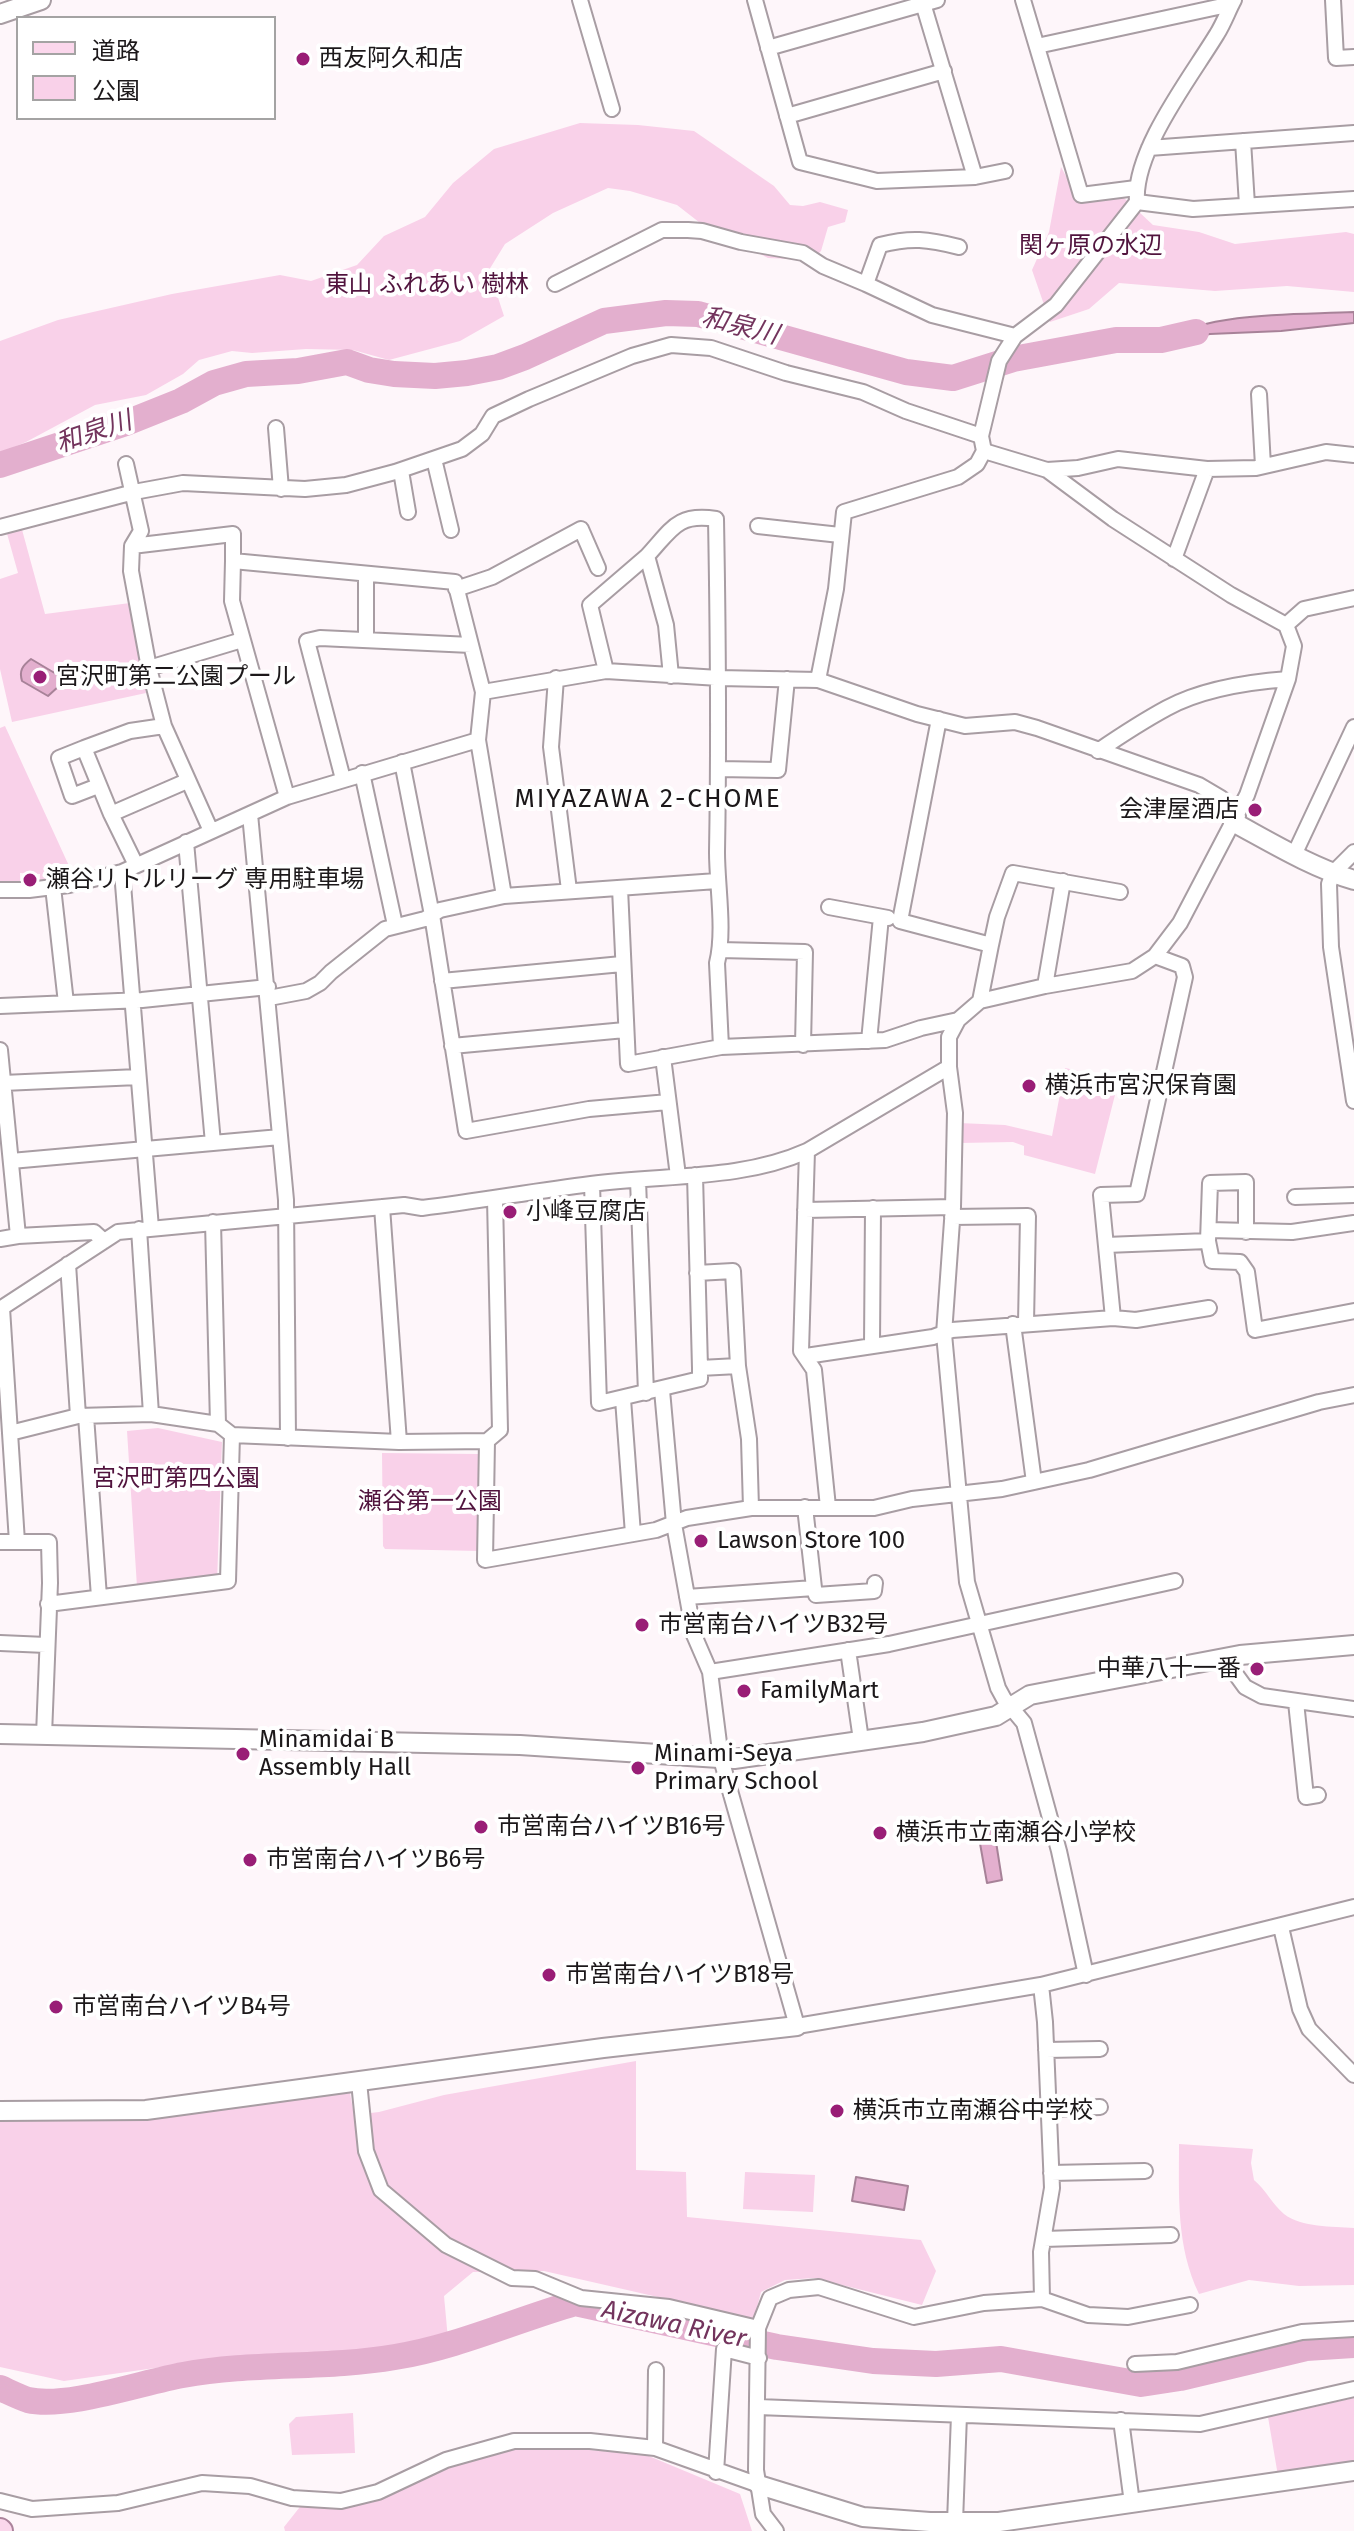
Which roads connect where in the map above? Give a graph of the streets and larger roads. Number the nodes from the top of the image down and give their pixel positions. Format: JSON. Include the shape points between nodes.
{"nodes":[{"id":1,"x":41,"y":0,"type":"edge"},
{"id":2,"x":580,"y":0,"type":"edge"},
{"id":3,"x":755,"y":0,"type":"edge"},
{"id":4,"x":1023,"y":0,"type":"edge"},
{"id":5,"x":1333,"y":0,"type":"edge"},
{"id":6,"x":928,"y":1,"type":"edge"},
{"id":7,"x":1233,"y":2,"type":"edge"},
{"id":8,"x":0,"y":14,"type":"edge"},
{"id":9,"x":1037,"y":46,"type":"junction"},
{"id":10,"x":768,"y":48,"type":"junction"},
{"id":11,"x":1354,"y":57,"type":"edge"},
{"id":12,"x":944,"y":71,"type":"junction"},
{"id":13,"x":612,"y":109,"type":"dead end"},
{"id":14,"x":787,"y":116,"type":"junction"},
{"id":15,"x":1354,"y":133,"type":"edge"},
{"id":16,"x":1243,"y":141,"type":"junction"},
{"id":17,"x":1149,"y":148,"type":"junction"},
{"id":18,"x":1005,"y":171,"type":"dead end"},
{"id":19,"x":975,"y":177,"type":"junction"},
{"id":20,"x":1136,"y":195,"type":"junction"},
{"id":21,"x":1354,"y":199,"type":"edge"},
{"id":22,"x":1247,"y":205,"type":"junction"},
{"id":23,"x":959,"y":247,"type":"dead end"},
{"id":24,"x":555,"y":284,"type":"dead end"},
{"id":25,"x":866,"y":284,"type":"junction"},
{"id":26,"x":1015,"y":336,"type":"junction"},
{"id":27,"x":1259,"y":394,"type":"dead end"},
{"id":28,"x":276,"y":428,"type":"dead end"},
{"id":29,"x":982,"y":443,"type":"junction"},
{"id":30,"x":1354,"y":455,"type":"edge"},
{"id":31,"x":434,"y":459,"type":"junction"},
{"id":32,"x":126,"y":464,"type":"dead end"},
{"id":33,"x":1263,"y":466,"type":"junction"},
{"id":34,"x":1207,"y":469,"type":"junction"},
{"id":35,"x":1047,"y":470,"type":"junction"},
{"id":36,"x":401,"y":471,"type":"junction"},
{"id":37,"x":281,"y":489,"type":"junction"},
{"id":38,"x":134,"y":492,"type":"junction"},
{"id":39,"x":408,"y":512,"type":"dead end"},
{"id":40,"x":758,"y":526,"type":"dead end"},
{"id":41,"x":0,"y":527,"type":"edge"},
{"id":42,"x":451,"y":530,"type":"dead end"},
{"id":43,"x":840,"y":535,"type":"junction"},
{"id":44,"x":132,"y":546,"type":"junction"},
{"id":45,"x":647,"y":556,"type":"junction"},
{"id":46,"x":1174,"y":559,"type":"junction"},
{"id":47,"x":233,"y":561,"type":"junction"},
{"id":48,"x":598,"y":568,"type":"dead end"},
{"id":49,"x":366,"y":574,"type":"junction"},
{"id":50,"x":456,"y":589,"type":"junction"},
{"id":51,"x":1354,"y":598,"type":"edge"},
{"id":52,"x":1286,"y":625,"type":"junction"},
{"id":53,"x":242,"y":640,"type":"junction"},
{"id":54,"x":366,"y":640,"type":"junction"},
{"id":55,"x":471,"y":645,"type":"junction"},
{"id":56,"x":149,"y":668,"type":"junction"},
{"id":57,"x":606,"y":671,"type":"junction"},
{"id":58,"x":671,"y":676,"type":"junction"},
{"id":59,"x":556,"y":678,"type":"junction"},
{"id":60,"x":719,"y":678,"type":"junction"},
{"id":61,"x":787,"y":679,"type":"junction"},
{"id":62,"x":1288,"y":679,"type":"junction"},
{"id":63,"x":818,"y":680,"type":"junction"},
{"id":64,"x":483,"y":692,"type":"junction"},
{"id":65,"x":939,"y":719,"type":"junction"},
{"id":66,"x":164,"y":726,"type":"junction"},
{"id":67,"x":1354,"y":727,"type":"edge"},
{"id":68,"x":478,"y":740,"type":"junction"},
{"id":69,"x":84,"y":748,"type":"junction"},
{"id":70,"x":1098,"y":751,"type":"junction"},
{"id":71,"x":402,"y":762,"type":"junction"},
{"id":72,"x":718,"y":769,"type":"junction"},
{"id":73,"x":362,"y":773,"type":"junction"},
{"id":74,"x":343,"y":779,"type":"junction"},
{"id":75,"x":187,"y":781,"type":"junction"},
{"id":76,"x":98,"y":786,"type":"junction"},
{"id":77,"x":287,"y":797,"type":"junction"},
{"id":78,"x":111,"y":814,"type":"junction"},
{"id":79,"x":250,"y":814,"type":"junction"},
{"id":80,"x":1235,"y":819,"type":"junction"},
{"id":81,"x":211,"y":831,"type":"junction"},
{"id":82,"x":186,"y":842,"type":"junction"},
{"id":83,"x":1354,"y":852,"type":"edge"},
{"id":84,"x":1294,"y":855,"type":"junction"},
{"id":85,"x":136,"y":865,"type":"junction"},
{"id":86,"x":122,"y":872,"type":"junction"},
{"id":87,"x":1333,"y":873,"type":"junction"},
{"id":88,"x":1354,"y":880,"type":"edge"},
{"id":89,"x":717,"y":881,"type":"junction"},
{"id":90,"x":1063,"y":881,"type":"junction"},
{"id":91,"x":53,"y":887,"type":"junction"},
{"id":92,"x":620,"y":888,"type":"junction"},
{"id":93,"x":0,"y":890,"type":"edge"},
{"id":94,"x":569,"y":890,"type":"junction"},
{"id":95,"x":1120,"y":892,"type":"dead end"},
{"id":96,"x":504,"y":896,"type":"junction"},
{"id":97,"x":829,"y":907,"type":"dead end"},
{"id":98,"x":432,"y":915,"type":"junction"},
{"id":99,"x":881,"y":917,"type":"junction"},
{"id":100,"x":900,"y":921,"type":"junction"},
{"id":101,"x":395,"y":925,"type":"junction"},
{"id":102,"x":991,"y":945,"type":"junction"},
{"id":103,"x":720,"y":950,"type":"junction"},
{"id":104,"x":1155,"y":956,"type":"junction"},
{"id":105,"x":622,"y":964,"type":"junction"},
{"id":106,"x":442,"y":981,"type":"junction"},
{"id":107,"x":1045,"y":986,"type":"junction"},
{"id":108,"x":269,"y":992,"type":"junction"},
{"id":109,"x":200,"y":994,"type":"junction"},
{"id":110,"x":132,"y":1000,"type":"junction"},
{"id":111,"x":980,"y":1001,"type":"junction"},
{"id":112,"x":66,"y":1003,"type":"junction"},
{"id":113,"x":0,"y":1006,"type":"edge"},
{"id":114,"x":958,"y":1020,"type":"junction"},
{"id":115,"x":625,"y":1030,"type":"junction"},
{"id":116,"x":869,"y":1041,"type":"junction"},
{"id":117,"x":803,"y":1045,"type":"junction"},
{"id":118,"x":452,"y":1046,"type":"junction"},
{"id":119,"x":721,"y":1047,"type":"junction"},
{"id":120,"x":0,"y":1050,"type":"edge"},
{"id":121,"x":663,"y":1057,"type":"junction"},
{"id":122,"x":1352,"y":1065,"type":"edge"},
{"id":123,"x":949,"y":1067,"type":"junction"},
{"id":124,"x":138,"y":1077,"type":"junction"},
{"id":125,"x":3,"y":1083,"type":"junction"},
{"id":126,"x":1354,"y":1101,"type":"edge"},
{"id":127,"x":668,"y":1102,"type":"junction"},
{"id":128,"x":4,"y":1133,"type":"edge"},
{"id":129,"x":280,"y":1137,"type":"junction"},
{"id":130,"x":213,"y":1143,"type":"junction"},
{"id":131,"x":144,"y":1149,"type":"junction"},
{"id":132,"x":807,"y":1151,"type":"junction"},
{"id":133,"x":11,"y":1161,"type":"junction"},
{"id":134,"x":695,"y":1175,"type":"junction"},
{"id":135,"x":678,"y":1176,"type":"junction"},
{"id":136,"x":638,"y":1180,"type":"junction"},
{"id":137,"x":592,"y":1184,"type":"junction"},
{"id":138,"x":1354,"y":1195,"type":"edge"},
{"id":139,"x":1295,"y":1197,"type":"dead end"},
{"id":140,"x":495,"y":1199,"type":"junction"},
{"id":141,"x":382,"y":1207,"type":"junction"},
{"id":142,"x":873,"y":1208,"type":"junction"},
{"id":143,"x":805,"y":1210,"type":"junction"},
{"id":144,"x":952,"y":1212,"type":"junction"},
{"id":145,"x":285,"y":1214,"type":"junction"},
{"id":146,"x":213,"y":1222,"type":"junction"},
{"id":147,"x":1354,"y":1223,"type":"edge"},
{"id":148,"x":145,"y":1228,"type":"junction"},
{"id":149,"x":1246,"y":1232,"type":"junction"},
{"id":150,"x":18,"y":1236,"type":"junction"},
{"id":151,"x":1209,"y":1236,"type":"junction"},
{"id":152,"x":0,"y":1239,"type":"edge"},
{"id":153,"x":104,"y":1241,"type":"junction"},
{"id":154,"x":1106,"y":1245,"type":"junction"},
{"id":155,"x":68,"y":1264,"type":"junction"},
{"id":156,"x":697,"y":1273,"type":"junction"},
{"id":157,"x":1,"y":1308,"type":"edge"},
{"id":158,"x":1209,"y":1308,"type":"dead end"},
{"id":159,"x":1354,"y":1311,"type":"edge"},
{"id":160,"x":1113,"y":1318,"type":"junction"},
{"id":161,"x":1020,"y":1323,"type":"junction"},
{"id":162,"x":944,"y":1334,"type":"junction"},
{"id":163,"x":872,"y":1345,"type":"junction"},
{"id":164,"x":806,"y":1356,"type":"junction"},
{"id":165,"x":738,"y":1366,"type":"junction"},
{"id":166,"x":700,"y":1368,"type":"junction"},
{"id":167,"x":662,"y":1390,"type":"junction"},
{"id":168,"x":646,"y":1393,"type":"junction"},
{"id":169,"x":1354,"y":1395,"type":"edge"},
{"id":170,"x":623,"y":1399,"type":"junction"},
{"id":171,"x":151,"y":1414,"type":"junction"},
{"id":172,"x":82,"y":1416,"type":"junction"},
{"id":173,"x":218,"y":1424,"type":"junction"},
{"id":174,"x":10,"y":1433,"type":"junction"},
{"id":175,"x":232,"y":1435,"type":"junction"},
{"id":176,"x":288,"y":1438,"type":"junction"},
{"id":177,"x":487,"y":1441,"type":"junction"},
{"id":178,"x":399,"y":1442,"type":"junction"},
{"id":179,"x":1034,"y":1482,"type":"junction"},
{"id":180,"x":959,"y":1495,"type":"junction"},
{"id":181,"x":805,"y":1507,"type":"junction"},
{"id":182,"x":828,"y":1507,"type":"junction"},
{"id":183,"x":751,"y":1508,"type":"junction"},
{"id":184,"x":674,"y":1524,"type":"junction"},
{"id":185,"x":633,"y":1534,"type":"junction"},
{"id":186,"x":0,"y":1542,"type":"edge"},
{"id":187,"x":17,"y":1542,"type":"junction"},
{"id":188,"x":1175,"y":1581,"type":"dead end"},
{"id":189,"x":875,"y":1583,"type":"dead end"},
{"id":190,"x":814,"y":1588,"type":"junction"},
{"id":191,"x":99,"y":1597,"type":"junction"},
{"id":192,"x":687,"y":1597,"type":"junction"},
{"id":193,"x":48,"y":1604,"type":"junction"},
{"id":194,"x":979,"y":1625,"type":"junction"},
{"id":195,"x":0,"y":1643,"type":"edge"},
{"id":196,"x":46,"y":1645,"type":"junction"},
{"id":197,"x":1354,"y":1645,"type":"edge"},
{"id":198,"x":848,"y":1650,"type":"junction"},
{"id":199,"x":1224,"y":1658,"type":"junction"},
{"id":200,"x":710,"y":1672,"type":"junction"},
{"id":201,"x":1296,"y":1702,"type":"junction"},
{"id":202,"x":1011,"y":1707,"type":"junction"},
{"id":203,"x":1354,"y":1709,"type":"edge"},
{"id":204,"x":0,"y":1734,"type":"edge"},
{"id":205,"x":44,"y":1735,"type":"junction"},
{"id":206,"x":861,"y":1740,"type":"junction"},
{"id":207,"x":721,"y":1759,"type":"junction"},
{"id":208,"x":1318,"y":1795,"type":"dead end"},
{"id":209,"x":1354,"y":1907,"type":"edge"},
{"id":210,"x":1281,"y":1927,"type":"junction"},
{"id":211,"x":1086,"y":1975,"type":"junction"},
{"id":212,"x":1041,"y":1985,"type":"junction"},
{"id":213,"x":797,"y":2026,"type":"junction"},
{"id":214,"x":1100,"y":2049,"type":"dead end"},
{"id":215,"x":1046,"y":2050,"type":"junction"},
{"id":216,"x":1354,"y":2075,"type":"edge"},
{"id":217,"x":359,"y":2082,"type":"junction"},
{"id":218,"x":1100,"y":2107,"type":"dead end"},
{"id":219,"x":1048,"y":2109,"type":"junction"},
{"id":220,"x":0,"y":2111,"type":"edge"},
{"id":221,"x":1145,"y":2171,"type":"dead end"},
{"id":222,"x":1051,"y":2173,"type":"junction"},
{"id":223,"x":1171,"y":2235,"type":"dead end"},
{"id":224,"x":1044,"y":2239,"type":"junction"},
{"id":225,"x":1042,"y":2299,"type":"junction"},
{"id":226,"x":1190,"y":2305,"type":"dead end"},
{"id":227,"x":1354,"y":2329,"type":"edge"},
{"id":228,"x":759,"y":2332,"type":"junction"},
{"id":229,"x":759,"y":2355,"type":"junction"},
{"id":230,"x":1135,"y":2364,"type":"dead end"},
{"id":231,"x":656,"y":2370,"type":"dead end"},
{"id":232,"x":1354,"y":2389,"type":"edge"},
{"id":233,"x":758,"y":2407,"type":"junction"},
{"id":234,"x":959,"y":2415,"type":"junction"},
{"id":235,"x":1121,"y":2420,"type":"junction"},
{"id":236,"x":655,"y":2448,"type":"junction"},
{"id":237,"x":1354,"y":2471,"type":"edge"},
{"id":238,"x":716,"y":2472,"type":"junction"},
{"id":239,"x":759,"y":2485,"type":"junction"},
{"id":240,"x":0,"y":2501,"type":"edge"},
{"id":241,"x":1132,"y":2503,"type":"junction"},
{"id":242,"x":955,"y":2522,"type":"junction"},
{"id":243,"x":864,"y":2524,"type":"edge"},
{"id":244,"x":776,"y":2531,"type":"edge"}],
"edges":[{"from":1,"to":8,"type":"street"},
{"from":2,"to":13,"type":"street"},
{"from":3,"to":10,"type":"street"},
{"from":4,"to":9,"type":"street"},
{"from":5,"to":11,"type":"street","via":[[1336,58]]},
{"from":6,"to":10,"type":"street"},
{"from":6,"to":12,"type":"street"},
{"from":7,"to":9,"type":"street"},
{"from":7,"to":17,"type":"street"},
{"from":9,"to":20,"type":"street","via":[[1081,195]]},
{"from":10,"to":14,"type":"street"},
{"from":12,"to":14,"type":"street"},
{"from":12,"to":19,"type":"street"},
{"from":14,"to":19,"type":"street","via":[[800,162],[877,181]]},
{"from":15,"to":16,"type":"street"},
{"from":16,"to":17,"type":"street"},
{"from":16,"to":22,"type":"street"},
{"from":17,"to":20,"type":"street"},
{"from":18,"to":19,"type":"street"},
{"from":20,"to":22,"type":"street","via":[[1193,209]]},
{"from":20,"to":26,"type":"street","via":[[1056,305]]},
{"from":21,"to":22,"type":"street"},
{"from":23,"to":25,"type":"street","via":[[928,239],[880,245]]},
{"from":24,"to":25,"type":"street","via":[[662,230],[688,230],[803,253]]},
{"from":25,"to":26,"type":"street","via":[[932,315]]},
{"from":26,"to":29,"type":"street","via":[[999,361]]},
{"from":27,"to":33,"type":"street"},
{"from":28,"to":37,"type":"street"},
{"from":29,"to":31,"type":"street","via":[[863,392],[711,348],[671,345],[632,356],[493,416],[482,434],[462,449]]},
{"from":29,"to":35,"type":"street"},
{"from":29,"to":43,"type":"street","via":[[977,464],[958,477],[844,512]]},
{"from":30,"to":33,"type":"street","via":[[1326,452]]},
{"from":31,"to":36,"type":"street"},
{"from":31,"to":42,"type":"street"},
{"from":32,"to":38,"type":"street"},
{"from":33,"to":34,"type":"street"},
{"from":34,"to":35,"type":"street","via":[[1118,459]]},
{"from":34,"to":46,"type":"street"},
{"from":35,"to":46,"type":"street"},
{"from":36,"to":37,"type":"street","via":[[346,485]]},
{"from":36,"to":39,"type":"street"},
{"from":37,"to":38,"type":"street","via":[[183,483]]},
{"from":38,"to":41,"type":"street"},
{"from":38,"to":44,"type":"street","via":[[141,531]]},
{"from":40,"to":43,"type":"street"},
{"from":43,"to":63,"type":"street","via":[[836,589]]},
{"from":44,"to":47,"type":"street","via":[[233,534]]},
{"from":44,"to":56,"type":"street","via":[[131,571]]},
{"from":45,"to":57,"type":"street","via":[[590,605]]},
{"from":45,"to":58,"type":"street","via":[[666,625]]},
{"from":45,"to":60,"type":"street","via":[[682,519],[716,519]]},
{"from":46,"to":52,"type":"street"},
{"from":47,"to":49,"type":"street"},
{"from":47,"to":53,"type":"street","via":[[232,601]]},
{"from":48,"to":50,"type":"street","via":[[581,529],[492,577]]},
{"from":49,"to":50,"type":"street","via":[[455,582]]},
{"from":49,"to":54,"type":"street"},
{"from":50,"to":55,"type":"street"},
{"from":51,"to":52,"type":"street","via":[[1304,609]]},
{"from":52,"to":62,"type":"street","via":[[1294,646]]},
{"from":53,"to":56,"type":"street"},
{"from":53,"to":77,"type":"street"},
{"from":54,"to":55,"type":"street"},
{"from":54,"to":74,"type":"street","via":[[307,641]]},
{"from":55,"to":64,"type":"street"},
{"from":56,"to":66,"type":"street"},
{"from":57,"to":58,"type":"street"},
{"from":57,"to":59,"type":"street"},
{"from":58,"to":60,"type":"street"},
{"from":59,"to":64,"type":"street"},
{"from":59,"to":94,"type":"street","via":[[551,747]]},
{"from":60,"to":61,"type":"street"},
{"from":60,"to":72,"type":"street"},
{"from":61,"to":63,"type":"street"},
{"from":61,"to":72,"type":"street","via":[[778,770]]},
{"from":62,"to":70,"type":"street","via":[[1194,697],[1168,707]]},
{"from":62,"to":80,"type":"street"},
{"from":63,"to":65,"type":"street"},
{"from":64,"to":68,"type":"street"},
{"from":65,"to":70,"type":"street","via":[[965,726],[1015,722]]},
{"from":65,"to":100,"type":"street"},
{"from":66,"to":69,"type":"street","via":[[130,731]]},
{"from":66,"to":75,"type":"street"},
{"from":67,"to":84,"type":"street"},
{"from":68,"to":71,"type":"street"},
{"from":68,"to":96,"type":"street"},
{"from":69,"to":76,"type":"street"},
{"from":69,"to":76,"type":"street","via":[[59,758],[72,796]]},
{"from":70,"to":80,"type":"street","via":[[1199,785],[1221,798]]},
{"from":71,"to":73,"type":"street"},
{"from":71,"to":98,"type":"street"},
{"from":72,"to":89,"type":"street"},
{"from":73,"to":74,"type":"street"},
{"from":73,"to":101,"type":"street"},
{"from":74,"to":77,"type":"street"},
{"from":75,"to":78,"type":"street"},
{"from":75,"to":81,"type":"street"},
{"from":76,"to":78,"type":"street"},
{"from":77,"to":79,"type":"street"},
{"from":78,"to":85,"type":"street"},
{"from":79,"to":81,"type":"street"},
{"from":79,"to":108,"type":"street"},
{"from":80,"to":84,"type":"street"},
{"from":80,"to":104,"type":"street","via":[[1180,923]]},
{"from":81,"to":82,"type":"street"},
{"from":82,"to":85,"type":"street"},
{"from":82,"to":109,"type":"street"},
{"from":83,"to":87,"type":"street"},
{"from":84,"to":87,"type":"street"},
{"from":85,"to":86,"type":"street"},
{"from":86,"to":91,"type":"street"},
{"from":86,"to":110,"type":"street"},
{"from":87,"to":88,"type":"street"},
{"from":87,"to":122,"type":"street","via":[[1331,947]]},
{"from":89,"to":92,"type":"street"},
{"from":89,"to":103,"type":"street"},
{"from":90,"to":95,"type":"street"},
{"from":90,"to":102,"type":"street","via":[[1013,873]]},
{"from":90,"to":107,"type":"street"},
{"from":91,"to":93,"type":"street"},
{"from":91,"to":112,"type":"street"},
{"from":92,"to":94,"type":"street"},
{"from":92,"to":105,"type":"street"},
{"from":94,"to":96,"type":"street"},
{"from":96,"to":98,"type":"street"},
{"from":97,"to":99,"type":"street"},
{"from":98,"to":101,"type":"street"},
{"from":98,"to":106,"type":"street"},
{"from":99,"to":100,"type":"street"},
{"from":99,"to":116,"type":"street"},
{"from":100,"to":102,"type":"street"},
{"from":101,"to":108,"type":"street","via":[[306,991]]},
{"from":102,"to":111,"type":"street"},
{"from":103,"to":117,"type":"street","via":[[805,952]]},
{"from":103,"to":119,"type":"street"},
{"from":104,"to":107,"type":"street","via":[[1132,971]]},
{"from":104,"to":154,"type":"street","via":[[1182,966],[1185,977],[1137,1194],[1101,1195]]},
{"from":105,"to":106,"type":"street"},
{"from":105,"to":115,"type":"street"},
{"from":106,"to":118,"type":"street"},
{"from":107,"to":111,"type":"street"},
{"from":108,"to":109,"type":"street"},
{"from":108,"to":129,"type":"street"},
{"from":109,"to":110,"type":"street"},
{"from":109,"to":130,"type":"street"},
{"from":110,"to":112,"type":"street"},
{"from":110,"to":124,"type":"street"},
{"from":111,"to":114,"type":"street"},
{"from":112,"to":113,"type":"street"},
{"from":114,"to":116,"type":"street"},
{"from":114,"to":123,"type":"street","via":[[949,1037]]},
{"from":115,"to":118,"type":"street"},
{"from":115,"to":121,"type":"street","via":[[628,1064]]},
{"from":116,"to":117,"type":"street"},
{"from":117,"to":119,"type":"street"},
{"from":118,"to":127,"type":"street","via":[[466,1131],[589,1109]]},
{"from":119,"to":121,"type":"street"},
{"from":120,"to":125,"type":"street"},
{"from":121,"to":127,"type":"street"},
{"from":122,"to":126,"type":"street"},
{"from":123,"to":132,"type":"street"},
{"from":123,"to":144,"type":"street","via":[[955,1113]]},
{"from":124,"to":125,"type":"street"},
{"from":124,"to":131,"type":"street"},
{"from":125,"to":128,"type":"street"},
{"from":127,"to":135,"type":"street"},
{"from":128,"to":133,"type":"street"},
{"from":129,"to":130,"type":"street"},
{"from":129,"to":145,"type":"street"},
{"from":130,"to":131,"type":"street"},
{"from":131,"to":133,"type":"street"},
{"from":131,"to":148,"type":"street"},
{"from":132,"to":134,"type":"street","via":[[753,1168]]},
{"from":132,"to":143,"type":"street"},
{"from":133,"to":150,"type":"street"},
{"from":134,"to":135,"type":"street"},
{"from":134,"to":156,"type":"street"},
{"from":135,"to":136,"type":"street"},
{"from":136,"to":137,"type":"street"},
{"from":136,"to":168,"type":"street"},
{"from":137,"to":140,"type":"street"},
{"from":137,"to":170,"type":"street","via":[[599,1403]]},
{"from":138,"to":139,"type":"street"},
{"from":140,"to":141,"type":"street"},
{"from":140,"to":177,"type":"street","via":[[500,1430]]},
{"from":141,"to":145,"type":"street"},
{"from":141,"to":178,"type":"street"},
{"from":142,"to":143,"type":"street"},
{"from":142,"to":144,"type":"street"},
{"from":142,"to":163,"type":"street"},
{"from":143,"to":164,"type":"street","via":[[801,1351]]},
{"from":144,"to":161,"type":"street","via":[[1028,1216]]},
{"from":144,"to":162,"type":"street"},
{"from":145,"to":146,"type":"street"},
{"from":145,"to":176,"type":"street"},
{"from":146,"to":148,"type":"street"},
{"from":146,"to":173,"type":"street"},
{"from":147,"to":149,"type":"street"},
{"from":148,"to":153,"type":"street","via":[[118,1232]]},
{"from":148,"to":171,"type":"street"},
{"from":149,"to":151,"type":"street"},
{"from":149,"to":151,"type":"street","via":[[1246,1182],[1210,1183]]},
{"from":150,"to":152,"type":"street"},
{"from":150,"to":153,"type":"street","via":[[94,1232]]},
{"from":151,"to":154,"type":"street"},
{"from":151,"to":159,"type":"street","via":[[1212,1261],[1240,1262],[1247,1272],[1255,1330]]},
{"from":153,"to":155,"type":"street"},
{"from":154,"to":160,"type":"street"},
{"from":155,"to":157,"type":"street"},
{"from":155,"to":172,"type":"street"},
{"from":156,"to":165,"type":"street","via":[[733,1271]]},
{"from":156,"to":166,"type":"street"},
{"from":157,"to":174,"type":"street"},
{"from":158,"to":160,"type":"street","via":[[1136,1320]]},
{"from":160,"to":161,"type":"street"},
{"from":161,"to":162,"type":"street"},
{"from":161,"to":179,"type":"street"},
{"from":162,"to":163,"type":"street"},
{"from":162,"to":180,"type":"street"},
{"from":163,"to":164,"type":"street"},
{"from":164,"to":182,"type":"street","via":[[814,1370]]},
{"from":165,"to":166,"type":"street"},
{"from":165,"to":183,"type":"street","via":[[749,1439]]},
{"from":166,"to":167,"type":"street","via":[[700,1379]]},
{"from":167,"to":168,"type":"street"},
{"from":167,"to":184,"type":"street"},
{"from":168,"to":170,"type":"street"},
{"from":169,"to":179,"type":"street"},
{"from":170,"to":185,"type":"street"},
{"from":171,"to":172,"type":"street"},
{"from":171,"to":173,"type":"street"},
{"from":172,"to":174,"type":"street"},
{"from":172,"to":191,"type":"street"},
{"from":173,"to":175,"type":"street"},
{"from":174,"to":187,"type":"street"},
{"from":175,"to":176,"type":"street"},
{"from":175,"to":191,"type":"street","via":[[228,1581]]},
{"from":176,"to":178,"type":"street"},
{"from":177,"to":178,"type":"street"},
{"from":177,"to":185,"type":"street","via":[[485,1560]]},
{"from":179,"to":180,"type":"street"},
{"from":180,"to":182,"type":"street","via":[[874,1508]]},
{"from":180,"to":194,"type":"street","via":[[967,1582]]},
{"from":181,"to":182,"type":"street"},
{"from":181,"to":183,"type":"street"},
{"from":181,"to":190,"type":"street"},
{"from":183,"to":184,"type":"street"},
{"from":184,"to":185,"type":"street"},
{"from":184,"to":192,"type":"street"},
{"from":186,"to":187,"type":"street"},
{"from":187,"to":193,"type":"street","via":[[49,1542]]},
{"from":188,"to":194,"type":"street"},
{"from":189,"to":190,"type":"street","via":[[874,1591],[816,1595]]},
{"from":190,"to":192,"type":"street"},
{"from":191,"to":193,"type":"street"},
{"from":192,"to":200,"type":"street","via":[[694,1635]]},
{"from":193,"to":196,"type":"street"},
{"from":194,"to":198,"type":"street"},
{"from":194,"to":202,"type":"street","via":[[998,1688]]},
{"from":195,"to":196,"type":"street"},
{"from":196,"to":205,"type":"street"},
{"from":197,"to":199,"type":"street"},
{"from":198,"to":200,"type":"street"},
{"from":198,"to":206,"type":"street"},
{"from":199,"to":201,"type":"street","via":[[1245,1687]]},
{"from":199,"to":202,"type":"street","via":[[1030,1695]]},
{"from":200,"to":207,"type":"street"},
{"from":201,"to":203,"type":"street"},
{"from":201,"to":208,"type":"street","via":[[1306,1797]]},
{"from":202,"to":206,"type":"street","via":[[996,1716],[938,1729]]},
{"from":202,"to":211,"type":"street","via":[[1024,1723]]},
{"from":204,"to":205,"type":"street"},
{"from":205,"to":207,"type":"street","via":[[520,1745]]},
{"from":206,"to":207,"type":"street"},
{"from":207,"to":213,"type":"street"},
{"from":209,"to":210,"type":"street"},
{"from":210,"to":211,"type":"street"},
{"from":210,"to":216,"type":"street","via":[[1309,2029]]},
{"from":211,"to":212,"type":"street"},
{"from":212,"to":213,"type":"street"},
{"from":212,"to":215,"type":"street"},
{"from":213,"to":217,"type":"street"},
{"from":214,"to":215,"type":"street"},
{"from":215,"to":219,"type":"street"},
{"from":217,"to":220,"type":"street","via":[[146,2110]]},
{"from":217,"to":228,"type":"street","via":[[366,2151],[381,2190],[446,2245],[512,2278],[535,2279],[581,2298],[669,2307]]},
{"from":218,"to":219,"type":"street"},
{"from":219,"to":222,"type":"street"},
{"from":221,"to":222,"type":"street"},
{"from":222,"to":224,"type":"street"},
{"from":223,"to":224,"type":"street"},
{"from":224,"to":225,"type":"street"},
{"from":225,"to":226,"type":"street","via":[[1088,2315],[1128,2317]]},
{"from":225,"to":228,"type":"street","via":[[984,2303],[914,2317],[819,2287],[789,2290],[770,2298]]},
{"from":227,"to":230,"type":"street","via":[[1302,2332],[1177,2362]]},
{"from":228,"to":229,"type":"street"},
{"from":229,"to":233,"type":"street"},
{"from":229,"to":238,"type":"street","via":[[724,2349]]},
{"from":231,"to":236,"type":"street"},
{"from":232,"to":235,"type":"street","via":[[1200,2424]]},
{"from":233,"to":234,"type":"street"},
{"from":233,"to":239,"type":"street"},
{"from":234,"to":235,"type":"street"},
{"from":234,"to":242,"type":"street"},
{"from":235,"to":241,"type":"street"},
{"from":236,"to":238,"type":"street"},
{"from":236,"to":240,"type":"street","via":[[514,2441],[446,2460],[378,2492],[341,2501],[202,2483],[118,2503],[32,2509]]},
{"from":237,"to":241,"type":"street"},
{"from":238,"to":239,"type":"street"},
{"from":239,"to":243,"type":"street"},
{"from":239,"to":244,"type":"street","via":[[763,2514]]},
{"from":241,"to":242,"type":"street","via":[[999,2522]]},
{"from":242,"to":243,"type":"street"}]}
